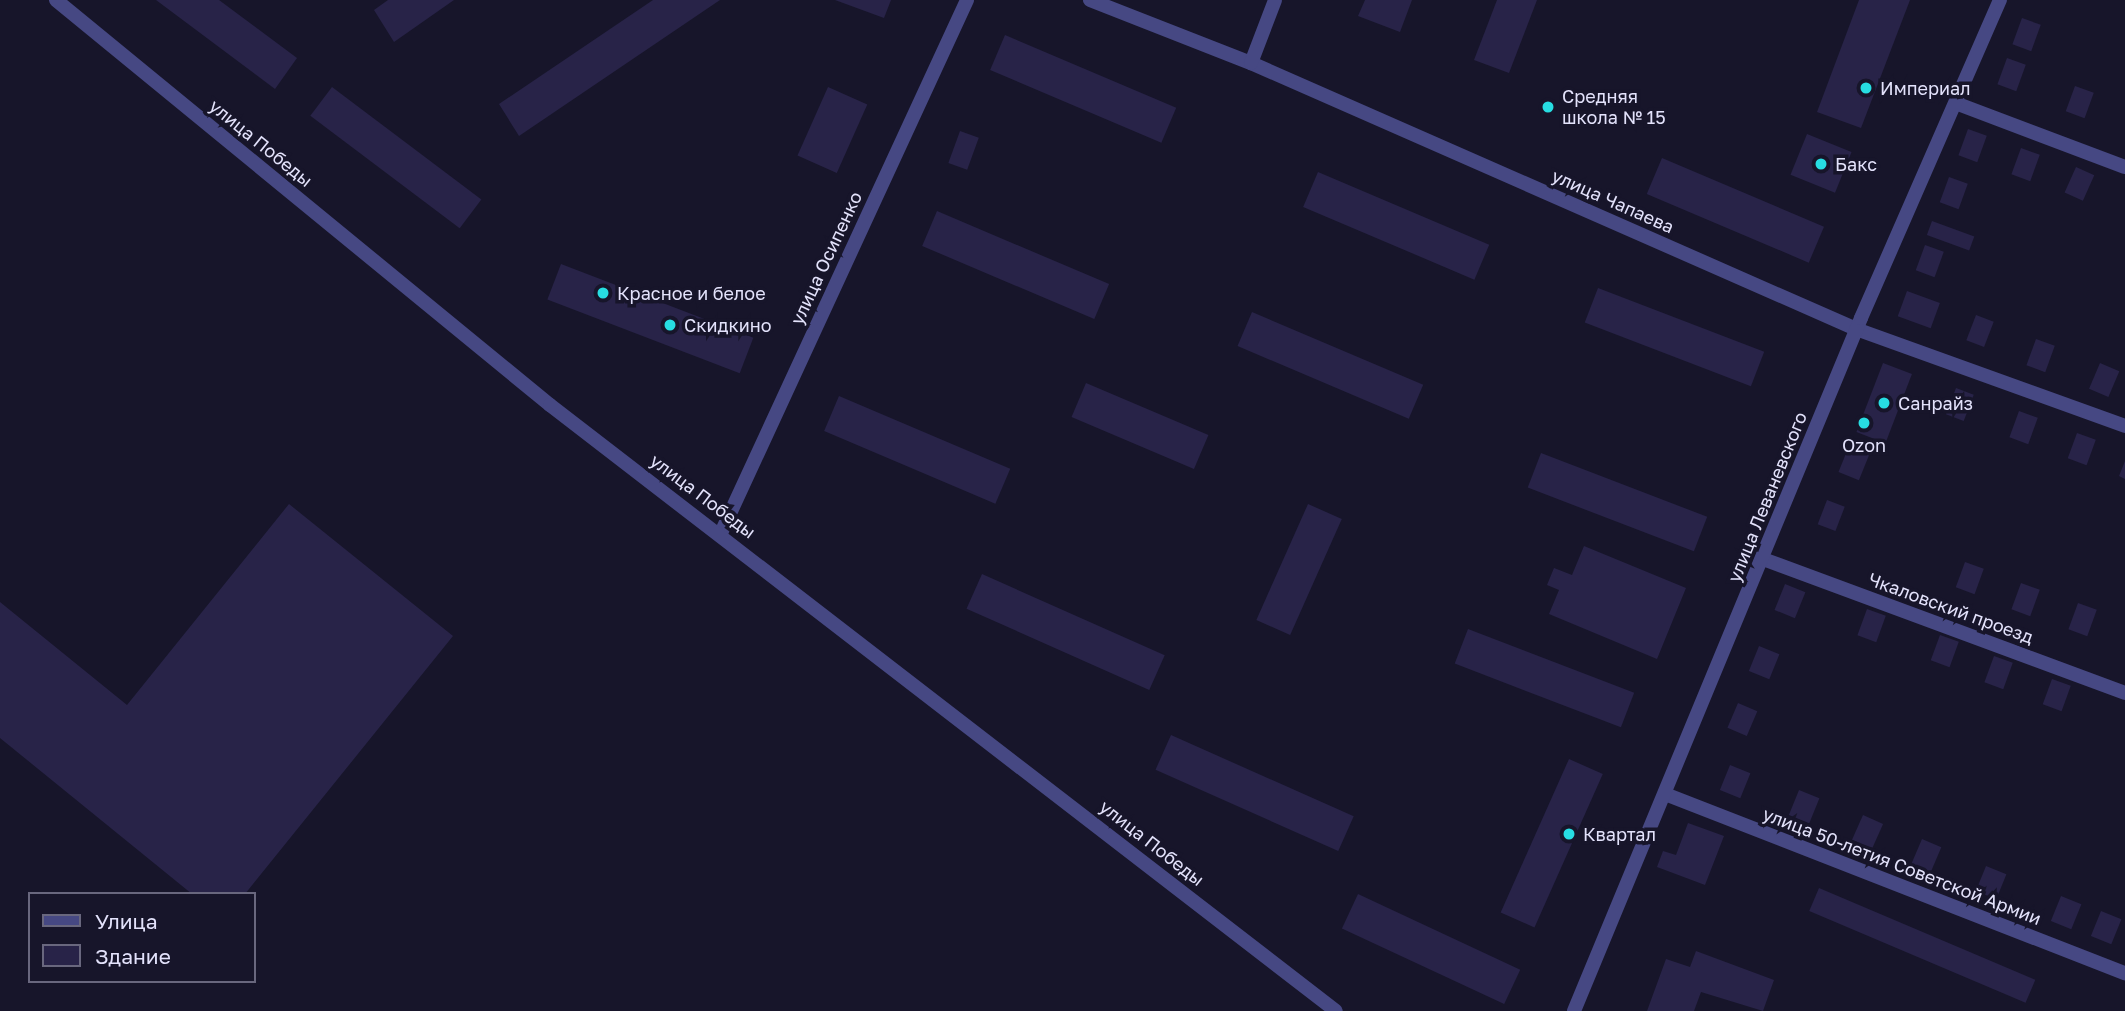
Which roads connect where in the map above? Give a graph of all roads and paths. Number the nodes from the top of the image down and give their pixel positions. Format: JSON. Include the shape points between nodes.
{"nodes":[{"id":1,"x":56,"y":0,"type":"edge"},
{"id":2,"x":967,"y":0,"type":"edge"},
{"id":3,"x":1090,"y":0,"type":"edge"},
{"id":4,"x":1275,"y":0,"type":"edge"},
{"id":5,"x":2000,"y":0,"type":"edge"},
{"id":6,"x":1251,"y":63,"type":"junction"},
{"id":7,"x":1958,"y":104,"type":"junction"},
{"id":8,"x":2125,"y":167,"type":"edge"},
{"id":9,"x":1856,"y":329,"type":"junction"},
{"id":10,"x":2125,"y":426,"type":"edge"},
{"id":11,"x":721,"y":533,"type":"junction"},
{"id":12,"x":1763,"y":559,"type":"junction"},
{"id":13,"x":2125,"y":693,"type":"edge"},
{"id":14,"x":1665,"y":794,"type":"junction"},
{"id":15,"x":2125,"y":973,"type":"edge"},
{"id":16,"x":1336,"y":1011,"type":"edge"},
{"id":17,"x":1574,"y":1011,"type":"edge"}],
"edges":[{"from":1,"to":11,"type":"street","name":"улица Победы","via":[[550,405]]},
{"from":2,"to":11,"type":"street","name":"улица Осипенко"},
{"from":3,"to":6,"type":"street","name":"улица Чапаева"},
{"from":4,"to":6,"type":"street"},
{"from":5,"to":7,"type":"street","name":"улица Леваневского"},
{"from":6,"to":9,"type":"street","name":"улица Чапаева"},
{"from":7,"to":8,"type":"street"},
{"from":7,"to":9,"type":"street","name":"улица Леваневского"},
{"from":9,"to":10,"type":"street","name":"улица Чапаева"},
{"from":9,"to":12,"type":"street","name":"улица Леваневского"},
{"from":11,"to":16,"type":"street","name":"улица Победы"},
{"from":12,"to":13,"type":"street","name":"Чкаловский проезд"},
{"from":12,"to":14,"type":"street","name":"улица Леваневского"},
{"from":14,"to":15,"type":"street","name":"улица 50-летия Советской Армии"},
{"from":14,"to":17,"type":"street","name":"улица Леваневского"}]}
